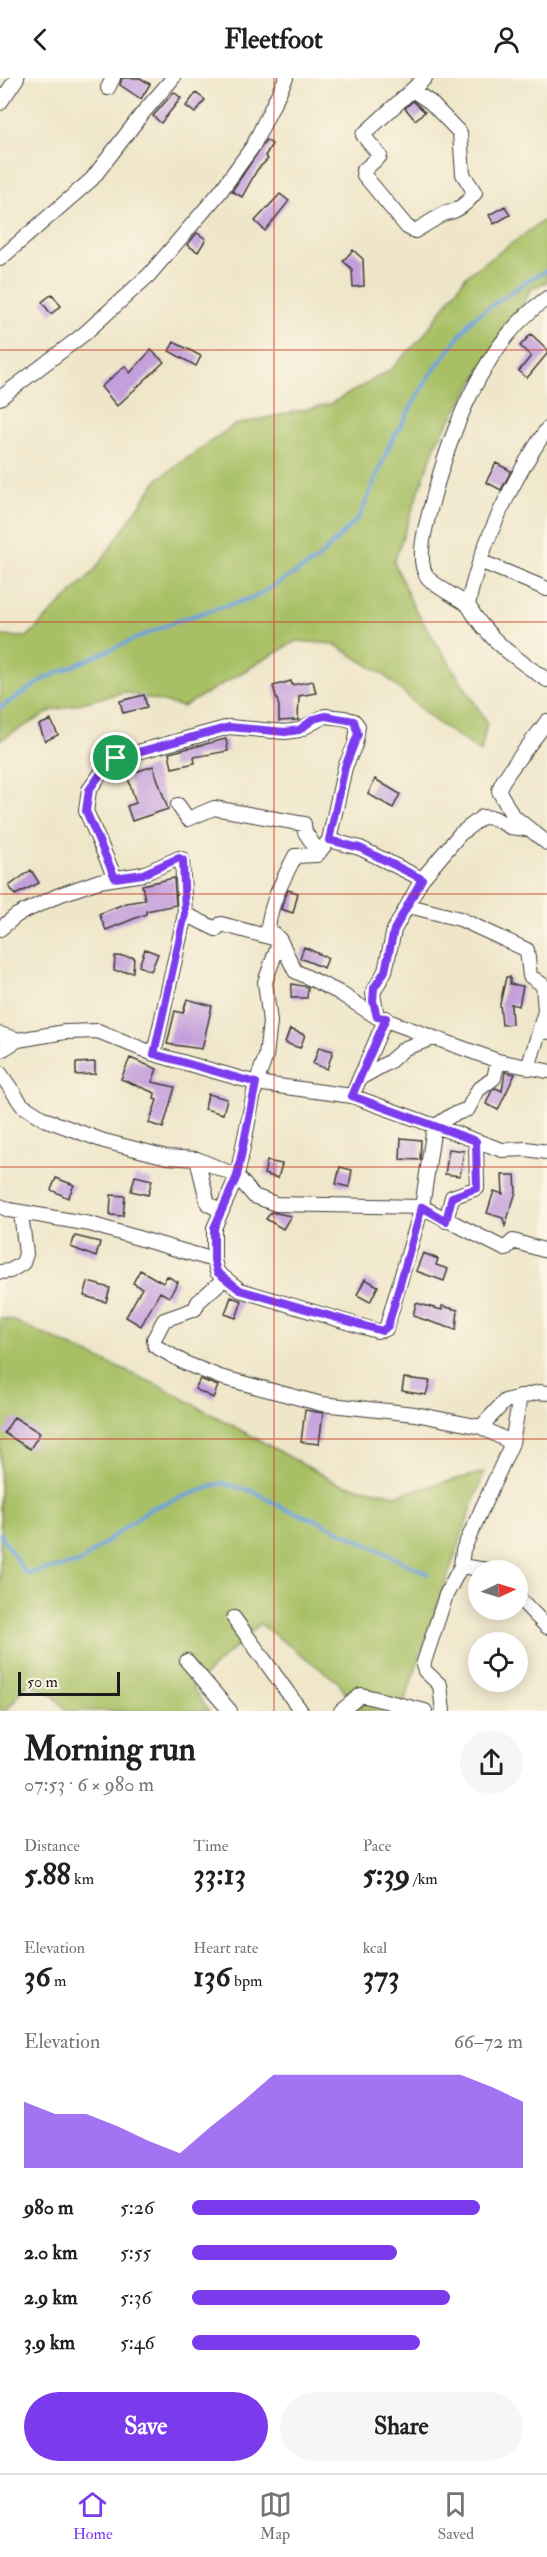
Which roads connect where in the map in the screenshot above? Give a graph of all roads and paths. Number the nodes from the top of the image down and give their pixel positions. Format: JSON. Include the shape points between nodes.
{"nodes":[{"id":1,"x":17,"y":78,"type":"edge"},
{"id":2,"x":173,"y":78,"type":"edge"},
{"id":3,"x":286,"y":78,"type":"edge"},
{"id":4,"x":425,"y":78,"type":"edge"},
{"id":5,"x":412,"y":90,"type":"junction"},
{"id":6,"x":0,"y":103,"type":"edge"},
{"id":7,"x":0,"y":259,"type":"edge"},
{"id":8,"x":547,"y":298,"type":"edge"},
{"id":9,"x":0,"y":398,"type":"edge"},
{"id":10,"x":547,"y":429,"type":"edge"},
{"id":11,"x":480,"y":561,"type":"junction"},
{"id":12,"x":547,"y":589,"type":"edge"},
{"id":13,"x":468,"y":605,"type":"junction"},
{"id":14,"x":547,"y":680,"type":"edge"},
{"id":15,"x":547,"y":722,"type":"edge"},
{"id":16,"x":178,"y":805,"type":"dead end"},
{"id":17,"x":526,"y":829,"type":"junction"},
{"id":18,"x":329,"y":840,"type":"junction"},
{"id":19,"x":547,"y":843,"type":"edge"},
{"id":20,"x":319,"y":853,"type":"junction"},
{"id":21,"x":115,"y":878,"type":"junction"},
{"id":22,"x":422,"y":879,"type":"junction"},
{"id":23,"x":409,"y":906,"type":"junction"},
{"id":24,"x":185,"y":914,"type":"junction"},
{"id":25,"x":0,"y":929,"type":"edge"},
{"id":26,"x":280,"y":940,"type":"junction"},
{"id":27,"x":381,"y":1017,"type":"junction"},
{"id":28,"x":543,"y":1032,"type":"edge"},
{"id":29,"x":0,"y":1034,"type":"edge"},
{"id":30,"x":434,"y":1038,"type":"junction"},
{"id":31,"x":18,"y":1040,"type":"junction"},
{"id":32,"x":0,"y":1051,"type":"edge"},
{"id":33,"x":154,"y":1054,"type":"junction"},
{"id":34,"x":498,"y":1061,"type":"junction"},
{"id":35,"x":528,"y":1068,"type":"junction"},
{"id":36,"x":547,"y":1071,"type":"edge"},
{"id":37,"x":0,"y":1073,"type":"edge"},
{"id":38,"x":362,"y":1077,"type":"junction"},
{"id":39,"x":256,"y":1083,"type":"junction"},
{"id":40,"x":352,"y":1096,"type":"junction"},
{"id":41,"x":434,"y":1127,"type":"junction"},
{"id":42,"x":476,"y":1141,"type":"junction"},
{"id":43,"x":547,"y":1152,"type":"edge"},
{"id":44,"x":197,"y":1159,"type":"junction"},
{"id":45,"x":237,"y":1176,"type":"junction"},
{"id":46,"x":208,"y":1204,"type":"junction"},
{"id":47,"x":0,"y":1206,"type":"edge"},
{"id":48,"x":422,"y":1207,"type":"junction"},
{"id":49,"x":222,"y":1210,"type":"junction"},
{"id":50,"x":21,"y":1213,"type":"junction"},
{"id":51,"x":446,"y":1221,"type":"junction"},
{"id":52,"x":214,"y":1228,"type":"junction"},
{"id":53,"x":547,"y":1251,"type":"edge"},
{"id":54,"x":214,"y":1260,"type":"junction"},
{"id":55,"x":0,"y":1272,"type":"edge"},
{"id":56,"x":224,"y":1279,"type":"junction"},
{"id":57,"x":547,"y":1393,"type":"edge"},
{"id":58,"x":520,"y":1396,"type":"junction"},
{"id":59,"x":481,"y":1427,"type":"junction"},
{"id":60,"x":512,"y":1443,"type":"junction"},
{"id":61,"x":461,"y":1566,"type":"junction"},
{"id":62,"x":468,"y":1567,"type":"edge"},
{"id":63,"x":528,"y":1607,"type":"edge"},
{"id":64,"x":234,"y":1618,"type":"dead end"},
{"id":65,"x":547,"y":1626,"type":"edge"},
{"id":66,"x":187,"y":1661,"type":"dead end"},
{"id":67,"x":348,"y":1708,"type":"edge"},
{"id":68,"x":230,"y":1711,"type":"edge"},
{"id":69,"x":301,"y":1711,"type":"edge"},
{"id":70,"x":425,"y":1711,"type":"edge"},
{"id":71,"x":442,"y":1711,"type":"edge"}],
"edges":[{"from":1,"to":6,"type":"street"},
{"from":2,"to":7,"type":"street","via":[[92,179]]},
{"from":3,"to":9,"type":"street","via":[[253,146],[220,192],[149,275],[84,334]]},
{"from":4,"to":5,"type":"street"},
{"from":5,"to":5,"type":"street","via":[[364,133],[380,156],[363,173],[407,227],[415,231],[450,213],[475,193],[463,174],[460,133],[430,102]]},
{"from":8,"to":13,"type":"street","via":[[504,342],[463,407],[427,522],[422,564],[425,576]]},
{"from":10,"to":11,"type":"street","via":[[503,509]]},
{"from":11,"to":12,"type":"street"},
{"from":11,"to":13,"type":"street"},
{"from":13,"to":14,"type":"street","via":[[495,641]]},
{"from":15,"to":17,"type":"street","via":[[499,786],[512,815]]},
{"from":16,"to":20,"type":"street","via":[[188,819],[214,808],[304,824]]},
{"from":17,"to":19,"type":"street"},
{"from":17,"to":22,"type":"street","via":[[482,817],[460,834]]},
{"from":18,"to":20,"type":"street"},
{"from":18,"to":21,"type":"street","via":[[345,767],[358,734],[354,721],[325,716],[299,730],[285,732],[229,727],[110,761],[89,790],[86,811]]},
{"from":18,"to":22,"type":"street","via":[[360,848]]},
{"from":20,"to":26,"type":"street","via":[[295,856],[279,887],[268,928]]},
{"from":21,"to":24,"type":"street","via":[[143,874],[182,859]]},
{"from":21,"to":25,"type":"street","via":[[59,895],[17,915]]},
{"from":22,"to":23,"type":"street"},
{"from":23,"to":27,"type":"street","via":[[394,930],[385,971],[374,988],[373,1001]]},
{"from":23,"to":28,"type":"street","via":[[460,920],[527,950],[530,976],[543,985]]},
{"from":24,"to":26,"type":"street","via":[[216,929],[221,924]]},
{"from":24,"to":33,"type":"street"},
{"from":26,"to":27,"type":"street","via":[[295,970]]},
{"from":26,"to":39,"type":"street","via":[[265,982],[270,1022],[266,1056]]},
{"from":27,"to":30,"type":"street"},
{"from":27,"to":38,"type":"street"},
{"from":28,"to":35,"type":"street"},
{"from":29,"to":31,"type":"street"},
{"from":30,"to":34,"type":"street"},
{"from":30,"to":38,"type":"street","via":[[405,1048]]},
{"from":31,"to":32,"type":"street"},
{"from":31,"to":33,"type":"street","via":[[98,1031]]},
{"from":33,"to":39,"type":"street"},
{"from":34,"to":35,"type":"street"},
{"from":34,"to":41,"type":"street","via":[[494,1078],[478,1090],[468,1110]]},
{"from":35,"to":36,"type":"street"},
{"from":37,"to":44,"type":"street","via":[[22,1106],[44,1119],[104,1141],[167,1157]]},
{"from":38,"to":40,"type":"street"},
{"from":39,"to":40,"type":"street"},
{"from":39,"to":45,"type":"street"},
{"from":40,"to":41,"type":"street"},
{"from":41,"to":42,"type":"street"},
{"from":41,"to":48,"type":"street"},
{"from":42,"to":43,"type":"street","via":[[502,1150]]},
{"from":42,"to":51,"type":"street","via":[[477,1188],[452,1197]]},
{"from":44,"to":45,"type":"street"},
{"from":44,"to":46,"type":"street"},
{"from":45,"to":48,"type":"street","via":[[254,1196],[276,1204]]},
{"from":45,"to":49,"type":"street"},
{"from":46,"to":49,"type":"street"},
{"from":46,"to":52,"type":"street"},
{"from":47,"to":50,"type":"street"},
{"from":48,"to":51,"type":"street"},
{"from":48,"to":56,"type":"street","via":[[388,1326],[382,1331],[240,1290]]},
{"from":49,"to":52,"type":"street"},
{"from":50,"to":54,"type":"street","via":[[90,1224]]},
{"from":50,"to":55,"type":"street","via":[[26,1254],[23,1263]]},
{"from":51,"to":53,"type":"street","via":[[505,1249],[513,1241]]},
{"from":52,"to":54,"type":"street"},
{"from":54,"to":56,"type":"street"},
{"from":56,"to":59,"type":"street","via":[[195,1309],[164,1320],[154,1339],[155,1346],[220,1377],[322,1404],[415,1414]]},
{"from":57,"to":58,"type":"street"},
{"from":58,"to":59,"type":"street","via":[[505,1401]]},
{"from":58,"to":60,"type":"street"},
{"from":59,"to":60,"type":"street"},
{"from":60,"to":61,"type":"street","via":[[463,1550]]},
{"from":61,"to":62,"type":"street"},
{"from":61,"to":71,"type":"street","via":[[446,1595],[423,1665],[440,1685]]},
{"from":63,"to":65,"type":"street"},
{"from":64,"to":69,"type":"street"},
{"from":66,"to":68,"type":"street"},
{"from":67,"to":70,"type":"street","via":[[357,1697],[364,1696]]}]}
